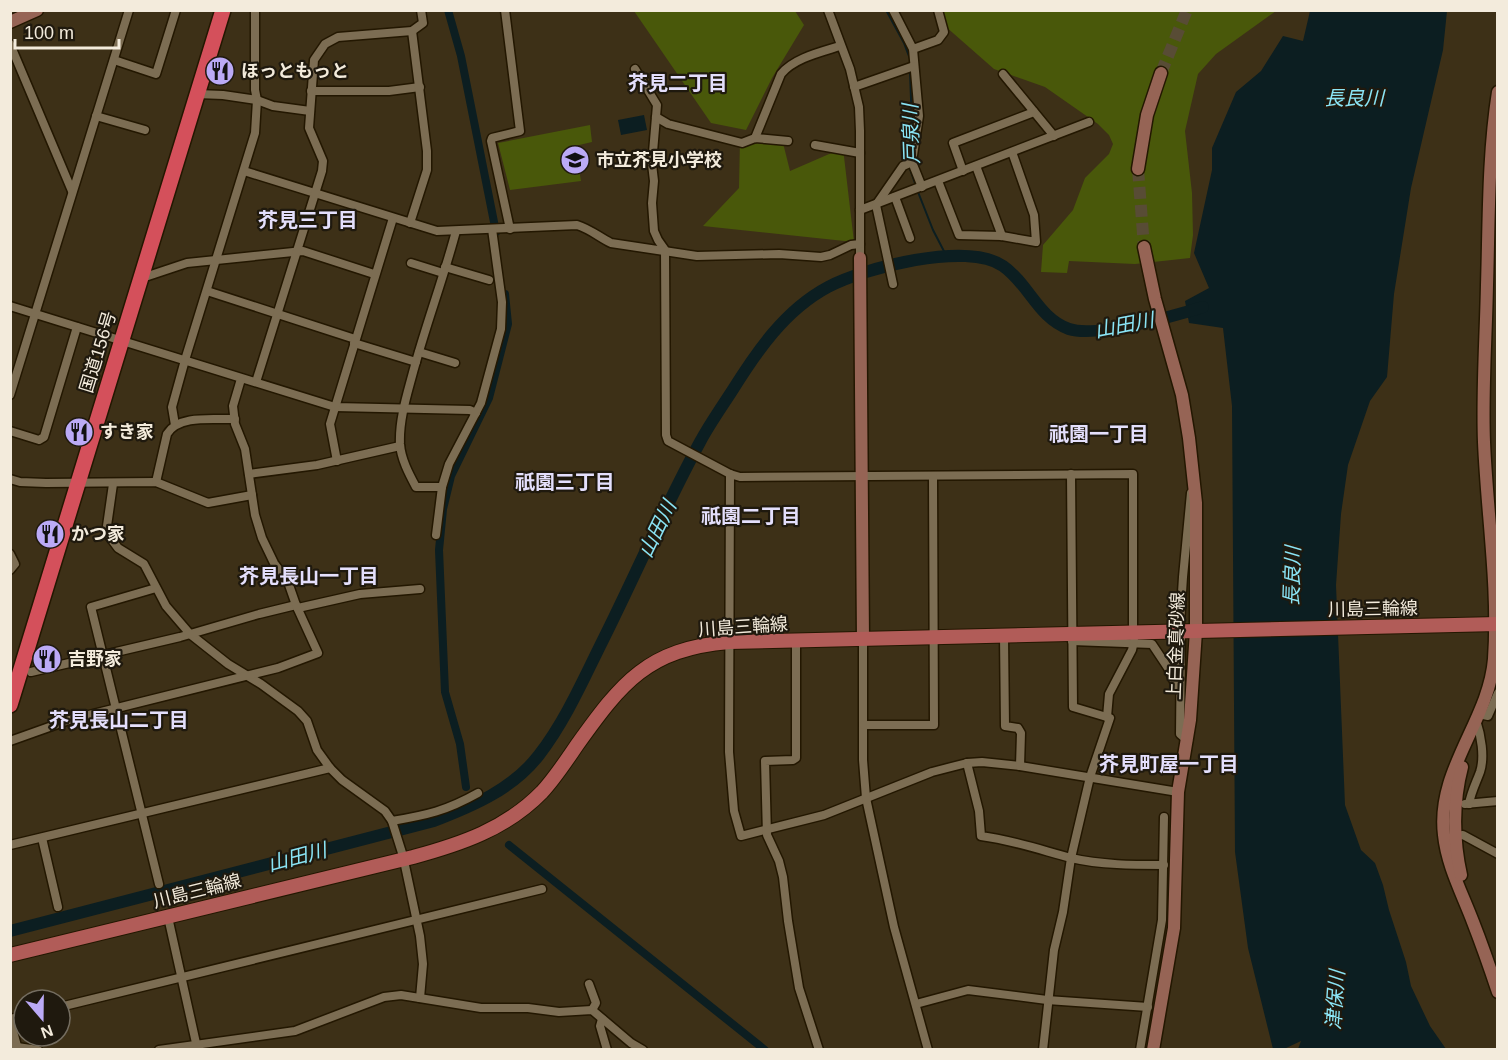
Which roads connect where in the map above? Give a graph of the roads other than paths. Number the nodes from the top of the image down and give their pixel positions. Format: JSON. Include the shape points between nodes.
{"nodes":[{"id":1,"x":37,"y":10,"type":"edge"},
{"id":2,"x":129,"y":10,"type":"edge"},
{"id":3,"x":176,"y":10,"type":"edge"},
{"id":4,"x":223,"y":10,"type":"edge"},
{"id":5,"x":255,"y":10,"type":"edge"},
{"id":6,"x":422,"y":10,"type":"edge"},
{"id":7,"x":505,"y":10,"type":"edge"},
{"id":8,"x":828,"y":10,"type":"edge"},
{"id":9,"x":893,"y":10,"type":"edge"},
{"id":10,"x":939,"y":10,"type":"edge"},
{"id":11,"x":10,"y":22,"type":"edge"},
{"id":12,"x":412,"y":31,"type":"junction"},
{"id":13,"x":10,"y":44,"type":"edge"},
{"id":14,"x":840,"y":46,"type":"junction"},
{"id":15,"x":913,"y":49,"type":"junction"},
{"id":16,"x":114,"y":60,"type":"junction"},
{"id":17,"x":914,"y":66,"type":"junction"},
{"id":18,"x":635,"y":69,"type":"dead end"},
{"id":19,"x":1161,"y":72,"type":"tunnel mouth"},
{"id":20,"x":1003,"y":74,"type":"dead end"},
{"id":21,"x":420,"y":87,"type":"junction"},
{"id":22,"x":854,"y":87,"type":"junction"},
{"id":23,"x":311,"y":91,"type":"junction"},
{"id":24,"x":197,"y":94,"type":"junction"},
{"id":25,"x":257,"y":100,"type":"junction"},
{"id":26,"x":1497,"y":101,"type":"edge"},
{"id":27,"x":310,"y":111,"type":"junction"},
{"id":28,"x":1034,"y":112,"type":"junction"},
{"id":29,"x":96,"y":116,"type":"junction"},
{"id":30,"x":656,"y":117,"type":"junction"},
{"id":31,"x":1089,"y":122,"type":"dead end"},
{"id":32,"x":145,"y":130,"type":"dead end"},
{"id":33,"x":1053,"y":136,"type":"junction"},
{"id":34,"x":755,"y":138,"type":"junction"},
{"id":35,"x":788,"y":141,"type":"dead end"},
{"id":36,"x":815,"y":145,"type":"dead end"},
{"id":37,"x":1012,"y":152,"type":"junction"},
{"id":38,"x":860,"y":153,"type":"junction"},
{"id":39,"x":909,"y":163,"type":"junction"},
{"id":40,"x":976,"y":166,"type":"junction"},
{"id":41,"x":1138,"y":169,"type":"tunnel mouth"},
{"id":42,"x":244,"y":171,"type":"junction"},
{"id":43,"x":963,"y":171,"type":"junction"},
{"id":44,"x":938,"y":181,"type":"junction"},
{"id":45,"x":918,"y":188,"type":"junction"},
{"id":46,"x":72,"y":191,"type":"junction"},
{"id":47,"x":314,"y":193,"type":"junction"},
{"id":48,"x":896,"y":197,"type":"junction"},
{"id":49,"x":876,"y":205,"type":"junction"},
{"id":50,"x":860,"y":210,"type":"junction"},
{"id":51,"x":393,"y":218,"type":"junction"},
{"id":52,"x":410,"y":223,"type":"junction"},
{"id":53,"x":510,"y":229,"type":"junction"},
{"id":54,"x":492,"y":230,"type":"junction"},
{"id":55,"x":456,"y":231,"type":"junction"},
{"id":56,"x":1002,"y":236,"type":"junction"},
{"id":57,"x":909,"y":238,"type":"dead end"},
{"id":58,"x":860,"y":244,"type":"junction"},
{"id":59,"x":1144,"y":247,"type":"tunnel mouth"},
{"id":60,"x":665,"y":250,"type":"junction"},
{"id":61,"x":296,"y":252,"type":"junction"},
{"id":62,"x":860,"y":258,"type":"joint"},
{"id":63,"x":216,"y":260,"type":"junction"},
{"id":64,"x":411,"y":263,"type":"dead end"},
{"id":65,"x":444,"y":270,"type":"junction"},
{"id":66,"x":374,"y":274,"type":"junction"},
{"id":67,"x":142,"y":276,"type":"junction"},
{"id":68,"x":489,"y":280,"type":"dead end"},
{"id":69,"x":892,"y":281,"type":"dead end"},
{"id":70,"x":1492,"y":282,"type":"edge"},
{"id":71,"x":207,"y":291,"type":"junction"},
{"id":72,"x":10,"y":306,"type":"edge"},
{"id":73,"x":36,"y":313,"type":"junction"},
{"id":74,"x":277,"y":314,"type":"junction"},
{"id":75,"x":77,"y":327,"type":"junction"},
{"id":76,"x":354,"y":341,"type":"junction"},
{"id":77,"x":122,"y":342,"type":"junction"},
{"id":78,"x":419,"y":352,"type":"junction"},
{"id":79,"x":185,"y":360,"type":"junction"},
{"id":80,"x":416,"y":362,"type":"junction"},
{"id":81,"x":455,"y":363,"type":"dead end"},
{"id":82,"x":241,"y":378,"type":"junction"},
{"id":83,"x":256,"y":382,"type":"junction"},
{"id":84,"x":10,"y":395,"type":"edge"},
{"id":85,"x":335,"y":406,"type":"junction"},
{"id":86,"x":403,"y":409,"type":"junction"},
{"id":87,"x":476,"y":413,"type":"junction"},
{"id":88,"x":235,"y":420,"type":"junction"},
{"id":89,"x":175,"y":425,"type":"junction"},
{"id":90,"x":10,"y":431,"type":"edge"},
{"id":91,"x":400,"y":447,"type":"junction"},
{"id":92,"x":337,"y":461,"type":"junction"},
{"id":93,"x":1193,"y":468,"type":"junction"},
{"id":94,"x":249,"y":474,"type":"junction"},
{"id":95,"x":730,"y":474,"type":"junction"},
{"id":96,"x":1071,"y":474,"type":"junction"},
{"id":97,"x":862,"y":476,"type":"junction"},
{"id":98,"x":933,"y":476,"type":"junction"},
{"id":99,"x":10,"y":479,"type":"edge"},
{"id":100,"x":156,"y":482,"type":"junction"},
{"id":101,"x":79,"y":483,"type":"junction"},
{"id":102,"x":112,"y":484,"type":"junction"},
{"id":103,"x":442,"y":487,"type":"junction"},
{"id":104,"x":252,"y":495,"type":"junction"},
{"id":105,"x":436,"y":536,"type":"dead end"},
{"id":106,"x":10,"y":554,"type":"edge"},
{"id":107,"x":10,"y":570,"type":"edge"},
{"id":108,"x":156,"y":588,"type":"junction"},
{"id":109,"x":420,"y":589,"type":"dead end"},
{"id":110,"x":297,"y":607,"type":"junction"},
{"id":111,"x":1180,"y":624,"type":"dead end"},
{"id":112,"x":1497,"y":624,"type":"edge"},
{"id":113,"x":1133,"y":625,"type":"dead end"},
{"id":114,"x":1196,"y":631,"type":"junction"},
{"id":115,"x":190,"y":634,"type":"junction"},
{"id":116,"x":1004,"y":636,"type":"junction"},
{"id":117,"x":935,"y":638,"type":"junction"},
{"id":118,"x":1072,"y":638,"type":"junction"},
{"id":119,"x":1180,"y":639,"type":"dead end"},
{"id":120,"x":863,"y":640,"type":"junction"},
{"id":121,"x":796,"y":641,"type":"junction"},
{"id":122,"x":729,"y":642,"type":"junction"},
{"id":123,"x":1134,"y":643,"type":"junction"},
{"id":124,"x":104,"y":655,"type":"junction"},
{"id":125,"x":31,"y":672,"type":"dead end"},
{"id":126,"x":247,"y":677,"type":"junction"},
{"id":127,"x":1180,"y":687,"type":"junction"},
{"id":128,"x":1497,"y":693,"type":"edge"},
{"id":129,"x":10,"y":705,"type":"edge"},
{"id":130,"x":118,"y":709,"type":"junction"},
{"id":131,"x":1107,"y":717,"type":"junction"},
{"id":132,"x":1476,"y":720,"type":"junction"},
{"id":133,"x":864,"y":725,"type":"junction"},
{"id":134,"x":10,"y":741,"type":"edge"},
{"id":135,"x":1188,"y":741,"type":"junction"},
{"id":136,"x":967,"y":763,"type":"junction"},
{"id":137,"x":1020,"y":766,"type":"junction"},
{"id":138,"x":330,"y":768,"type":"junction"},
{"id":139,"x":1089,"y":777,"type":"junction"},
{"id":140,"x":1178,"y":792,"type":"junction"},
{"id":141,"x":478,"y":793,"type":"dead end"},
{"id":142,"x":866,"y":798,"type":"junction"},
{"id":143,"x":1497,"y":801,"type":"edge"},
{"id":144,"x":1450,"y":803,"type":"junction"},
{"id":145,"x":1469,"y":804,"type":"junction"},
{"id":146,"x":142,"y":813,"type":"junction"},
{"id":147,"x":1164,"y":817,"type":"dead end"},
{"id":148,"x":393,"y":823,"type":"junction"},
{"id":149,"x":767,"y":829,"type":"junction"},
{"id":150,"x":1456,"y":836,"type":"junction"},
{"id":151,"x":42,"y":838,"type":"junction"},
{"id":152,"x":10,"y":845,"type":"edge"},
{"id":153,"x":1497,"y":854,"type":"edge"},
{"id":154,"x":403,"y":858,"type":"junction"},
{"id":155,"x":1071,"y":858,"type":"junction"},
{"id":156,"x":1164,"y":865,"type":"junction"},
{"id":157,"x":159,"y":884,"type":"dead end"},
{"id":158,"x":542,"y":889,"type":"dead end"},
{"id":159,"x":57,"y":907,"type":"dead end"},
{"id":160,"x":168,"y":917,"type":"junction"},
{"id":161,"x":417,"y":920,"type":"junction"},
{"id":162,"x":1474,"y":923,"type":"junction"},
{"id":163,"x":10,"y":955,"type":"edge"},
{"id":164,"x":181,"y":978,"type":"junction"},
{"id":165,"x":589,"y":984,"type":"dead end"},
{"id":166,"x":1497,"y":992,"type":"edge"},
{"id":167,"x":420,"y":998,"type":"junction"},
{"id":168,"x":1047,"y":1000,"type":"junction"},
{"id":169,"x":72,"y":1004,"type":"edge"},
{"id":170,"x":916,"y":1004,"type":"junction"},
{"id":171,"x":1148,"y":1007,"type":"junction"},
{"id":172,"x":592,"y":1010,"type":"junction"},
{"id":173,"x":602,"y":1019,"type":"junction"},
{"id":174,"x":196,"y":1043,"type":"junction"},
{"id":175,"x":159,"y":1050,"type":"edge"},
{"id":176,"x":607,"y":1050,"type":"edge"},
{"id":177,"x":643,"y":1050,"type":"edge"},
{"id":178,"x":819,"y":1050,"type":"edge"},
{"id":179,"x":928,"y":1050,"type":"edge"},
{"id":180,"x":1043,"y":1050,"type":"edge"},
{"id":181,"x":1140,"y":1050,"type":"edge"},
{"id":182,"x":1153,"y":1050,"type":"edge"}],
"edges":[{"from":1,"to":11,"type":"street"},
{"from":2,"to":16,"type":"street"},
{"from":3,"to":16,"type":"street","via":[[156,74]]},
{"from":4,"to":24,"type":"highway","name":"国道156号"},
{"from":5,"to":25,"type":"street"},
{"from":6,"to":12,"type":"street","via":[[423,23]]},
{"from":7,"to":53,"type":"street","via":[[520,132],[491,141]]},
{"from":8,"to":14,"type":"street"},
{"from":9,"to":15,"type":"street"},
{"from":10,"to":15,"type":"street","via":[[944,33],[939,40]]},
{"from":12,"to":21,"type":"street"},
{"from":12,"to":23,"type":"street","via":[[338,37],[325,44],[314,60]]},
{"from":13,"to":46,"type":"street"},
{"from":14,"to":22,"type":"street"},
{"from":14,"to":34,"type":"street","via":[[785,68]]},
{"from":15,"to":17,"type":"street"},
{"from":16,"to":29,"type":"street"},
{"from":17,"to":22,"type":"street"},
{"from":17,"to":39,"type":"street","via":[[919,116]]},
{"from":18,"to":30,"type":"street","via":[[657,105]]},
{"from":19,"to":41,"type":"street","via":[[1147,116]]},
{"from":20,"to":28,"type":"street"},
{"from":21,"to":23,"type":"street"},
{"from":21,"to":52,"type":"street","via":[[427,170]]},
{"from":22,"to":38,"type":"street","via":[[859,107]]},
{"from":23,"to":27,"type":"street"},
{"from":24,"to":25,"type":"street"},
{"from":24,"to":67,"type":"highway","name":"国道156号"},
{"from":25,"to":27,"type":"street"},
{"from":25,"to":42,"type":"street","via":[[256,126]]},
{"from":26,"to":70,"type":"street","via":[[1488,204]]},
{"from":27,"to":47,"type":"street","via":[[309,128],[323,161]]},
{"from":28,"to":33,"type":"street"},
{"from":28,"to":43,"type":"street","via":[[953,143]]},
{"from":29,"to":32,"type":"street"},
{"from":29,"to":46,"type":"street"},
{"from":30,"to":34,"type":"street","via":[[725,140],[742,143]]},
{"from":30,"to":60,"type":"street","via":[[652,164],[654,231]]},
{"from":31,"to":33,"type":"street"},
{"from":33,"to":37,"type":"street"},
{"from":34,"to":35,"type":"street"},
{"from":36,"to":38,"type":"street"},
{"from":37,"to":40,"type":"street"},
{"from":37,"to":56,"type":"street","via":[[1034,215],[1036,242]]},
{"from":38,"to":50,"type":"street"},
{"from":39,"to":45,"type":"street"},
{"from":39,"to":49,"type":"street"},
{"from":40,"to":43,"type":"street"},
{"from":40,"to":56,"type":"street"},
{"from":42,"to":47,"type":"street"},
{"from":42,"to":63,"type":"street"},
{"from":43,"to":44,"type":"street"},
{"from":44,"to":45,"type":"street"},
{"from":44,"to":56,"type":"street","via":[[959,235]]},
{"from":45,"to":48,"type":"street"},
{"from":46,"to":73,"type":"street"},
{"from":47,"to":51,"type":"street"},
{"from":47,"to":61,"type":"street"},
{"from":48,"to":49,"type":"street"},
{"from":48,"to":57,"type":"street"},
{"from":49,"to":50,"type":"street"},
{"from":49,"to":69,"type":"street"},
{"from":50,"to":58,"type":"street"},
{"from":51,"to":52,"type":"street"},
{"from":51,"to":66,"type":"street"},
{"from":52,"to":55,"type":"street","via":[[437,231]]},
{"from":53,"to":54,"type":"street"},
{"from":53,"to":60,"type":"street","via":[[577,225],[611,243]]},
{"from":54,"to":55,"type":"street"},
{"from":54,"to":87,"type":"street","via":[[503,319]]},
{"from":55,"to":65,"type":"street"},
{"from":58,"to":60,"type":"street","via":[[821,257],[696,256]]},
{"from":58,"to":62,"type":"street"},
{"from":59,"to":93,"type":"street","name":"上白金真砂線","via":[[1182,395]]},
{"from":60,"to":95,"type":"street","via":[[666,435],[668,441]]},
{"from":61,"to":63,"type":"street"},
{"from":61,"to":66,"type":"street"},
{"from":61,"to":74,"type":"street"},
{"from":62,"to":97,"type":"street"},
{"from":63,"to":67,"type":"street","via":[[187,263]]},
{"from":63,"to":71,"type":"street"},
{"from":64,"to":65,"type":"street"},
{"from":65,"to":68,"type":"street"},
{"from":65,"to":78,"type":"street"},
{"from":66,"to":76,"type":"street"},
{"from":67,"to":77,"type":"highway","name":"国道156号"},
{"from":70,"to":112,"type":"street","via":[[1484,441]]},
{"from":71,"to":74,"type":"street"},
{"from":71,"to":79,"type":"street"},
{"from":72,"to":73,"type":"street"},
{"from":73,"to":75,"type":"street"},
{"from":73,"to":84,"type":"street"},
{"from":74,"to":76,"type":"street"},
{"from":74,"to":83,"type":"street"},
{"from":75,"to":77,"type":"street"},
{"from":75,"to":90,"type":"street","via":[[44,437],[39,440]]},
{"from":76,"to":80,"type":"street"},
{"from":76,"to":85,"type":"street"},
{"from":77,"to":79,"type":"street"},
{"from":77,"to":101,"type":"highway","name":"国道156号"},
{"from":78,"to":80,"type":"street"},
{"from":78,"to":81,"type":"street"},
{"from":79,"to":82,"type":"street"},
{"from":79,"to":89,"type":"street","via":[[172,407]]},
{"from":80,"to":86,"type":"street"},
{"from":82,"to":83,"type":"street"},
{"from":82,"to":88,"type":"street","via":[[232,406]]},
{"from":83,"to":85,"type":"street"},
{"from":85,"to":86,"type":"street"},
{"from":85,"to":92,"type":"street","via":[[330,424]]},
{"from":86,"to":87,"type":"street"},
{"from":86,"to":91,"type":"street"},
{"from":87,"to":103,"type":"street","via":[[449,464]]},
{"from":88,"to":89,"type":"street"},
{"from":88,"to":94,"type":"street"},
{"from":89,"to":100,"type":"street","via":[[167,434]]},
{"from":91,"to":92,"type":"street"},
{"from":91,"to":103,"type":"street","via":[[416,487]]},
{"from":92,"to":94,"type":"street"},
{"from":93,"to":111,"type":"street"},
{"from":93,"to":114,"type":"street","name":"上白金真砂線"},
{"from":94,"to":104,"type":"street"},
{"from":95,"to":97,"type":"street"},
{"from":95,"to":122,"type":"street"},
{"from":96,"to":98,"type":"street"},
{"from":96,"to":113,"type":"street","via":[[1132,474]]},
{"from":96,"to":118,"type":"street"},
{"from":97,"to":98,"type":"street"},
{"from":97,"to":120,"type":"street"},
{"from":98,"to":117,"type":"street"},
{"from":99,"to":101,"type":"street"},
{"from":100,"to":102,"type":"street"},
{"from":100,"to":104,"type":"street","via":[[208,503]]},
{"from":101,"to":102,"type":"street"},
{"from":101,"to":129,"type":"highway","name":"国道156号"},
{"from":102,"to":108,"type":"street","via":[[109,536],[118,548],[144,564]]},
{"from":103,"to":105,"type":"street"},
{"from":104,"to":110,"type":"street","via":[[262,538],[288,582]]},
{"from":106,"to":107,"type":"street","via":[[15,564]]},
{"from":108,"to":115,"type":"street"},
{"from":108,"to":124,"type":"street","via":[[92,607]]},
{"from":109,"to":110,"type":"street","via":[[360,594]]},
{"from":110,"to":115,"type":"street"},
{"from":110,"to":126,"type":"street","via":[[318,653]]},
{"from":112,"to":114,"type":"main road","name":"川島三輪線"},
{"from":112,"to":132,"type":"street","via":[[1490,682]]},
{"from":114,"to":118,"type":"main road","name":"川島三輪線"},
{"from":114,"to":135,"type":"street","name":"上白金真砂線"},
{"from":115,"to":124,"type":"street"},
{"from":115,"to":126,"type":"street"},
{"from":116,"to":117,"type":"main road","name":"川島三輪線"},
{"from":116,"to":118,"type":"main road","name":"川島三輪線"},
{"from":116,"to":137,"type":"street","via":[[1005,726],[1018,728],[1021,733]]},
{"from":117,"to":120,"type":"main road","name":"川島三輪線"},
{"from":117,"to":133,"type":"street","via":[[934,725]]},
{"from":118,"to":123,"type":"street"},
{"from":118,"to":131,"type":"street","via":[[1073,707]]},
{"from":119,"to":127,"type":"street"},
{"from":120,"to":121,"type":"main road","name":"川島三輪線"},
{"from":120,"to":133,"type":"street"},
{"from":121,"to":122,"type":"main road","name":"川島三輪線"},
{"from":121,"to":149,"type":"street","via":[[796,758],[765,761]]},
{"from":122,"to":149,"type":"street","via":[[729,752],[734,811],[741,836]]},
{"from":122,"to":154,"type":"main road","name":"川島三輪線","via":[[672,654],[632,677],[541,793],[499,826],[453,846]]},
{"from":123,"to":127,"type":"street","via":[[1152,644]]},
{"from":123,"to":131,"type":"street","via":[[1109,694]]},
{"from":124,"to":125,"type":"street"},
{"from":124,"to":130,"type":"street"},
{"from":126,"to":130,"type":"street"},
{"from":126,"to":138,"type":"street","via":[[307,721],[317,750]]},
{"from":127,"to":135,"type":"street","via":[[1180,734]]},
{"from":128,"to":132,"type":"street","via":[[1488,716]]},
{"from":130,"to":134,"type":"street","via":[[49,726]]},
{"from":130,"to":146,"type":"street"},
{"from":131,"to":139,"type":"street","via":[[1110,718]]},
{"from":132,"to":144,"type":"street"},
{"from":132,"to":145,"type":"street","via":[[1481,735],[1481,767]]},
{"from":133,"to":142,"type":"street"},
{"from":135,"to":140,"type":"street","name":"上白金真砂線"},
{"from":136,"to":137,"type":"street"},
{"from":136,"to":142,"type":"street"},
{"from":136,"to":155,"type":"street","via":[[981,836]]},
{"from":137,"to":139,"type":"street"},
{"from":138,"to":146,"type":"street"},
{"from":138,"to":148,"type":"street","via":[[386,811]]},
{"from":139,"to":140,"type":"street"},
{"from":139,"to":155,"type":"street"},
{"from":140,"to":182,"type":"street","name":"上白金真砂線","via":[[1174,928]]},
{"from":141,"to":148,"type":"street","via":[[434,814]]},
{"from":142,"to":149,"type":"street","via":[[813,818]]},
{"from":142,"to":170,"type":"street","via":[[894,927]]},
{"from":143,"to":145,"type":"street"},
{"from":144,"to":145,"type":"street"},
{"from":144,"to":150,"type":"street"},
{"from":144,"to":162,"type":"street","via":[[1444,835],[1450,864]]},
{"from":146,"to":151,"type":"street"},
{"from":146,"to":157,"type":"street"},
{"from":147,"to":156,"type":"street"},
{"from":148,"to":154,"type":"street"},
{"from":149,"to":178,"type":"street","via":[[783,877],[799,988]]},
{"from":150,"to":153,"type":"street","via":[[1463,835]]},
{"from":150,"to":162,"type":"street","via":[[1458,861]]},
{"from":151,"to":152,"type":"street"},
{"from":151,"to":159,"type":"street"},
{"from":154,"to":160,"type":"main road","name":"川島三輪線"},
{"from":154,"to":161,"type":"street"},
{"from":155,"to":156,"type":"street"},
{"from":155,"to":168,"type":"street"},
{"from":156,"to":171,"type":"street","via":[[1162,920]]},
{"from":158,"to":161,"type":"street"},
{"from":160,"to":163,"type":"main road","name":"川島三輪線"},
{"from":160,"to":164,"type":"street"},
{"from":161,"to":164,"type":"street"},
{"from":161,"to":167,"type":"street","via":[[423,964]]},
{"from":162,"to":166,"type":"street"},
{"from":164,"to":169,"type":"street"},
{"from":164,"to":174,"type":"street"},
{"from":165,"to":172,"type":"street","via":[[596,1003]]},
{"from":167,"to":172,"type":"street","via":[[481,1008]]},
{"from":167,"to":174,"type":"street","via":[[384,997],[295,1030]]},
{"from":168,"to":170,"type":"street","via":[[968,990]]},
{"from":168,"to":171,"type":"street"},
{"from":168,"to":180,"type":"street"},
{"from":170,"to":179,"type":"street"},
{"from":171,"to":181,"type":"street"},
{"from":172,"to":173,"type":"street"},
{"from":173,"to":176,"type":"street","via":[[600,1026]]},
{"from":173,"to":177,"type":"street"},
{"from":174,"to":175,"type":"street"}]}
